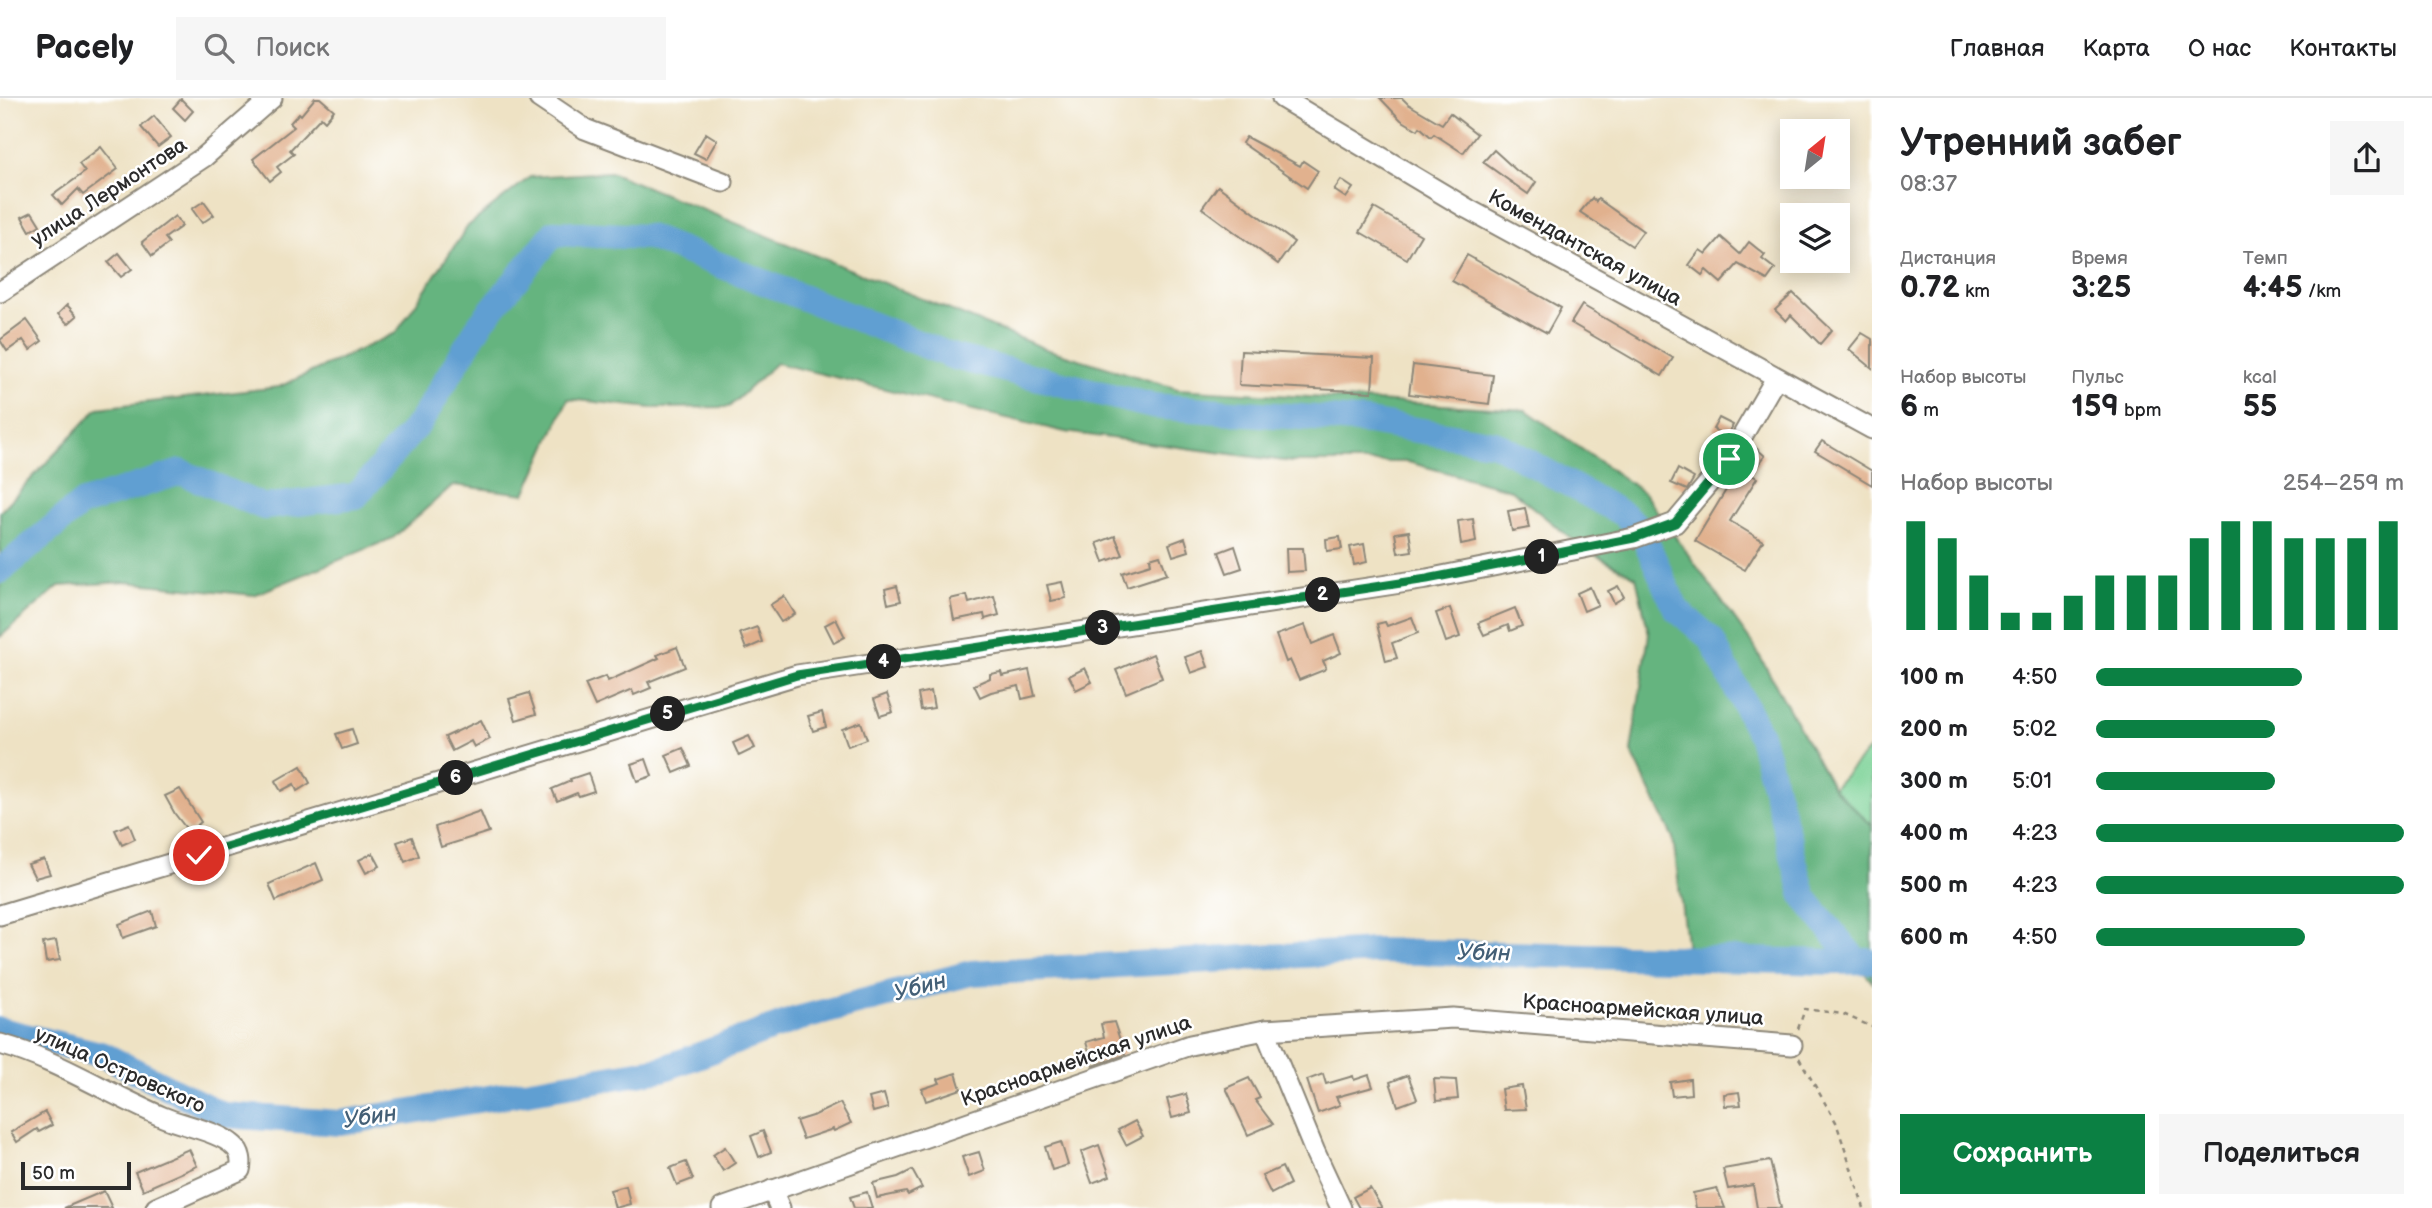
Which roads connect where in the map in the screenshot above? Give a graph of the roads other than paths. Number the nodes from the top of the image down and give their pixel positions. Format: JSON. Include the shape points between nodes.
{"nodes":[{"id":1,"x":272,"y":98,"type":"edge"},
{"id":2,"x":539,"y":98,"type":"edge"},
{"id":3,"x":1282,"y":98,"type":"edge"},
{"id":4,"x":561,"y":103,"type":"edge"},
{"id":5,"x":723,"y":182,"type":"dead end"},
{"id":6,"x":0,"y":292,"type":"edge"},
{"id":7,"x":1776,"y":378,"type":"junction"},
{"id":8,"x":1872,"y":429,"type":"edge"},
{"id":9,"x":0,"y":915,"type":"edge"},
{"id":10,"x":1265,"y":1030,"type":"junction"},
{"id":11,"x":0,"y":1044,"type":"edge"},
{"id":12,"x":1792,"y":1045,"type":"road end"},
{"id":13,"x":772,"y":1190,"type":"junction"},
{"id":14,"x":156,"y":1208,"type":"edge"},
{"id":15,"x":722,"y":1208,"type":"edge"},
{"id":16,"x":780,"y":1208,"type":"edge"},
{"id":17,"x":1341,"y":1208,"type":"edge"}],
"edges":[{"from":1,"to":6,"type":"street","name":"улица Лермонтова","via":[[204,157]]},
{"from":2,"to":4,"type":"street"},
{"from":3,"to":7,"type":"street","name":"Комендантская улица","via":[[1468,209]]},
{"from":4,"to":5,"type":"street","via":[[585,130]]},
{"from":7,"to":8,"type":"street","name":"Комендантская улица"},
{"from":7,"to":9,"type":"street","via":[[1729,459],[1675,523],[1656,532],[1427,579],[797,675]]},
{"from":10,"to":12,"type":"street","name":"Красноармейская улица","via":[[1453,1018]]},
{"from":10,"to":13,"type":"street","name":"Красноармейская улица","via":[[1190,1045]]},
{"from":10,"to":17,"type":"street"},
{"from":11,"to":14,"type":"street","name":"улица Островского","via":[[31,1052],[236,1147],[240,1170]]},
{"from":13,"to":15,"type":"street","name":"Красноармейская улица"},
{"from":13,"to":16,"type":"street"}]}
